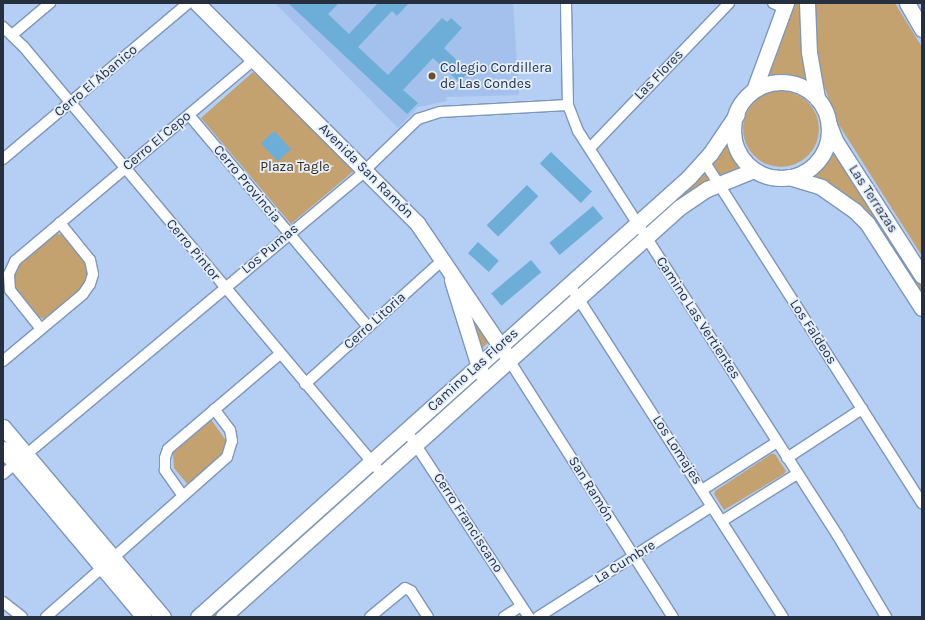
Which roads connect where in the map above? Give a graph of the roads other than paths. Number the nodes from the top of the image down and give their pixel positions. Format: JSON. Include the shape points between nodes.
{"nodes":[{"id":1,"x":50,"y":3,"type":"edge"},
{"id":2,"x":188,"y":3,"type":"edge"},
{"id":3,"x":197,"y":3,"type":"edge"},
{"id":4,"x":566,"y":3,"type":"edge"},
{"id":5,"x":729,"y":3,"type":"edge"},
{"id":6,"x":806,"y":3,"type":"edge"},
{"id":7,"x":907,"y":3,"type":"edge"},
{"id":8,"x":781,"y":5,"type":"edge"},
{"id":9,"x":3,"y":27,"type":"edge"},
{"id":10,"x":922,"y":29,"type":"edge"},
{"id":11,"x":12,"y":34,"type":"junction"},
{"id":12,"x":254,"y":60,"type":"junction"},
{"id":13,"x":754,"y":90,"type":"junction"},
{"id":14,"x":817,"y":98,"type":"junction"},
{"id":15,"x":70,"y":103,"type":"junction"},
{"id":16,"x":568,"y":105,"type":"junction"},
{"id":17,"x":737,"y":114,"type":"junction"},
{"id":18,"x":189,"y":115,"type":"junction"},
{"id":19,"x":828,"y":121,"type":"junction"},
{"id":20,"x":590,"y":148,"type":"junction"},
{"id":21,"x":3,"y":158,"type":"edge"},
{"id":22,"x":704,"y":161,"type":"junction"},
{"id":23,"x":125,"y":168,"type":"junction"},
{"id":24,"x":365,"y":170,"type":"junction"},
{"id":25,"x":754,"y":170,"type":"junction"},
{"id":26,"x":789,"y":177,"type":"junction"},
{"id":27,"x":718,"y":184,"type":"junction"},
{"id":28,"x":60,"y":223,"type":"junction"},
{"id":29,"x":636,"y":224,"type":"junction"},
{"id":30,"x":289,"y":234,"type":"junction"},
{"id":31,"x":646,"y":237,"type":"junction"},
{"id":32,"x":446,"y":262,"type":"junction"},
{"id":33,"x":919,"y":272,"type":"edge"},
{"id":34,"x":902,"y":277,"type":"junction"},
{"id":35,"x":569,"y":284,"type":"junction"},
{"id":36,"x":225,"y":287,"type":"junction"},
{"id":37,"x":579,"y":297,"type":"junction"},
{"id":38,"x":922,"y":308,"type":"edge"},
{"id":39,"x":368,"y":327,"type":"junction"},
{"id":40,"x":41,"y":328,"type":"junction"},
{"id":41,"x":500,"y":346,"type":"junction"},
{"id":42,"x":280,"y":354,"type":"junction"},
{"id":43,"x":510,"y":360,"type":"junction"},
{"id":44,"x":3,"y":361,"type":"edge"},
{"id":45,"x":478,"y":365,"type":"junction"},
{"id":46,"x":485,"y":382,"type":"junction"},
{"id":47,"x":305,"y":384,"type":"junction"},
{"id":48,"x":214,"y":409,"type":"junction"},
{"id":49,"x":862,"y":409,"type":"junction"},
{"id":50,"x":3,"y":427,"type":"edge"},
{"id":51,"x":406,"y":430,"type":"junction"},
{"id":52,"x":777,"y":442,"type":"junction"},
{"id":53,"x":417,"y":443,"type":"junction"},
{"id":54,"x":3,"y":449,"type":"edge"},
{"id":55,"x":787,"y":458,"type":"junction"},
{"id":56,"x":21,"y":459,"type":"junction"},
{"id":57,"x":371,"y":462,"type":"junction"},
{"id":58,"x":3,"y":474,"type":"edge"},
{"id":59,"x":382,"y":474,"type":"junction"},
{"id":60,"x":798,"y":474,"type":"junction"},
{"id":61,"x":702,"y":490,"type":"junction"},
{"id":62,"x":183,"y":496,"type":"junction"},
{"id":63,"x":922,"y":503,"type":"edge"},
{"id":64,"x":712,"y":506,"type":"junction"},
{"id":65,"x":722,"y":521,"type":"junction"},
{"id":66,"x":634,"y":556,"type":"junction"},
{"id":67,"x":108,"y":563,"type":"junction"},
{"id":68,"x":3,"y":602,"type":"edge"},
{"id":69,"x":521,"y":606,"type":"junction"},
{"id":70,"x":22,"y":617,"type":"edge"},
{"id":71,"x":46,"y":617,"type":"edge"},
{"id":72,"x":144,"y":617,"type":"edge"},
{"id":73,"x":163,"y":617,"type":"edge"},
{"id":74,"x":198,"y":617,"type":"edge"},
{"id":75,"x":223,"y":617,"type":"edge"},
{"id":76,"x":370,"y":617,"type":"edge"},
{"id":77,"x":428,"y":617,"type":"edge"},
{"id":78,"x":504,"y":617,"type":"edge"},
{"id":79,"x":529,"y":617,"type":"edge"},
{"id":80,"x":538,"y":617,"type":"edge"},
{"id":81,"x":673,"y":617,"type":"edge"},
{"id":82,"x":783,"y":617,"type":"edge"},
{"id":83,"x":886,"y":617,"type":"edge"}],
"edges":[{"from":1,"to":11,"type":"street"},
{"from":2,"to":15,"type":"street","name":"Cerro El Abanico"},
{"from":3,"to":12,"type":"street","name":"Avenida San Ramón"},
{"from":4,"to":16,"type":"street","name":"Camino Las Vertientes"},
{"from":5,"to":20,"type":"street","name":"Las Flores"},
{"from":6,"to":14,"type":"street","via":[[809,52]]},
{"from":7,"to":10,"type":"street"},
{"from":8,"to":13,"type":"street"},
{"from":9,"to":11,"type":"street","name":"Cerro Pintor"},
{"from":11,"to":15,"type":"street","name":"Cerro Pintor"},
{"from":12,"to":18,"type":"street","name":"Cerro El Cepo"},
{"from":12,"to":24,"type":"street","name":"Avenida San Ramón"},
{"from":13,"to":14,"type":"street","via":[[771,82],[790,82],[802,86]]},
{"from":13,"to":17,"type":"street","via":[[744,100]]},
{"from":14,"to":19,"type":"street"},
{"from":15,"to":21,"type":"street","name":"Cerro El Abanico"},
{"from":15,"to":23,"type":"street","name":"Cerro Pintor"},
{"from":16,"to":20,"type":"street","name":"Camino Las Vertientes","via":[[578,131]]},
{"from":16,"to":24,"type":"street","name":"Los Pumas","via":[[429,113],[412,124]]},
{"from":17,"to":22,"type":"street","name":"Camino Las Flores"},
{"from":17,"to":25,"type":"street","via":[[733,132],[736,149]]},
{"from":18,"to":23,"type":"street","name":"Cerro El Cepo"},
{"from":18,"to":30,"type":"street","name":"Cerro Provincia"},
{"from":19,"to":26,"type":"street","via":[[827,143],[820,156],[805,171]]},
{"from":19,"to":33,"type":"street","name":"Las Terrazas","via":[[836,142]]},
{"from":20,"to":29,"type":"street","name":"Camino Las Vertientes"},
{"from":22,"to":27,"type":"street","name":"Los Faldeos"},
{"from":22,"to":29,"type":"street","name":"Camino Las Flores"},
{"from":23,"to":28,"type":"street","name":"Cerro El Cepo"},
{"from":23,"to":36,"type":"street","name":"Cerro Pintor"},
{"from":24,"to":30,"type":"street","name":"Los Pumas"},
{"from":24,"to":32,"type":"street","name":"Avenida San Ramón","via":[[417,223]]},
{"from":25,"to":26,"type":"street","via":[[767,176]]},
{"from":25,"to":27,"type":"street","name":"Camino Las Flores"},
{"from":26,"to":34,"type":"street","name":"Las Terrazas","via":[[821,187],[855,211],[867,223]]},
{"from":27,"to":31,"type":"street","name":"Camino Las Flores","via":[[688,200]]},
{"from":27,"to":49,"type":"street","name":"Los Faldeos"},
{"from":28,"to":40,"type":"street","name":"Cerro El Cepo","via":[[15,261],[9,274],[13,294]]},
{"from":28,"to":40,"type":"street","via":[[90,260],[92,279],[83,294]]},
{"from":29,"to":31,"type":"street","name":"Camino Las Vertientes"},
{"from":29,"to":35,"type":"street","name":"Camino Las Flores"},
{"from":30,"to":36,"type":"street","name":"Los Pumas"},
{"from":30,"to":39,"type":"street","name":"Cerro Provincia"},
{"from":31,"to":37,"type":"street","name":"Camino Las Flores"},
{"from":31,"to":52,"type":"street","name":"Camino Las Vertientes"},
{"from":32,"to":39,"type":"street","name":"Cerro Litoria"},
{"from":32,"to":41,"type":"street","name":"Avenida San Ramón"},
{"from":32,"to":45,"type":"street"},
{"from":33,"to":34,"type":"street"},
{"from":34,"to":38,"type":"street","name":"Las Terrazas"},
{"from":35,"to":37,"type":"street","name":"Los Lomajes"},
{"from":35,"to":41,"type":"street","name":"Camino Las Flores"},
{"from":36,"to":42,"type":"street","name":"Cerro Pintor"},
{"from":36,"to":56,"type":"street","name":"Los Pumas"},
{"from":37,"to":43,"type":"street","name":"Camino Las Flores"},
{"from":37,"to":61,"type":"street","name":"Los Lomajes"},
{"from":39,"to":47,"type":"street","name":"Cerro Litoria"},
{"from":40,"to":44,"type":"street"},
{"from":41,"to":43,"type":"street","name":"Avenida San Ramón"},
{"from":41,"to":45,"type":"street","name":"Camino Las Flores"},
{"from":42,"to":47,"type":"street","name":"Cerro Pintor"},
{"from":42,"to":48,"type":"street"},
{"from":43,"to":46,"type":"street","name":"Camino Las Flores"},
{"from":43,"to":66,"type":"street","name":"San Ramón"},
{"from":45,"to":46,"type":"street"},
{"from":45,"to":51,"type":"street","name":"Camino Las Flores"},
{"from":46,"to":53,"type":"street","name":"Camino Las Flores"},
{"from":47,"to":57,"type":"street","name":"Cerro Pintor"},
{"from":48,"to":62,"type":"street","via":[[230,430],[230,451],[223,462]]},
{"from":48,"to":62,"type":"street","via":[[175,441],[166,453],[164,464],[167,476]]},
{"from":49,"to":55,"type":"street"},
{"from":49,"to":63,"type":"street","name":"Los Faldeos"},
{"from":50,"to":56,"type":"street"},
{"from":51,"to":53,"type":"street","name":"Cerro Franciscano"},
{"from":51,"to":57,"type":"street","name":"Camino Las Flores"},
{"from":52,"to":55,"type":"street","name":"Camino Las Vertientes"},
{"from":52,"to":61,"type":"street"},
{"from":53,"to":59,"type":"street","name":"Camino Las Flores"},
{"from":53,"to":69,"type":"street","name":"Cerro Franciscano"},
{"from":54,"to":56,"type":"street"},
{"from":55,"to":60,"type":"street","name":"Camino Las Vertientes"},
{"from":56,"to":58,"type":"street","name":"Los Pumas"},
{"from":56,"to":67,"type":"street"},
{"from":57,"to":59,"type":"street","name":"Cerro Pintor"},
{"from":57,"to":74,"type":"street","name":"Camino Las Flores"},
{"from":59,"to":75,"type":"street","name":"Camino Las Flores"},
{"from":60,"to":65,"type":"street"},
{"from":60,"to":83,"type":"street","name":"Camino Las Vertientes"},
{"from":61,"to":64,"type":"street","name":"Los Lomajes"},
{"from":62,"to":67,"type":"street"},
{"from":64,"to":65,"type":"street","name":"Los Lomajes"},
{"from":64,"to":66,"type":"street","name":"La Cumbre"},
{"from":65,"to":82,"type":"street","name":"Los Lomajes"},
{"from":66,"to":80,"type":"street","name":"La Cumbre"},
{"from":66,"to":81,"type":"street","name":"San Ramón"},
{"from":67,"to":71,"type":"street"},
{"from":67,"to":72,"type":"street"},
{"from":67,"to":73,"type":"street"},
{"from":68,"to":70,"type":"street"},
{"from":69,"to":78,"type":"street"},
{"from":69,"to":79,"type":"street","name":"Cerro Franciscano"},
{"from":76,"to":77,"type":"street","via":[[405,588],[413,593]]}]}
